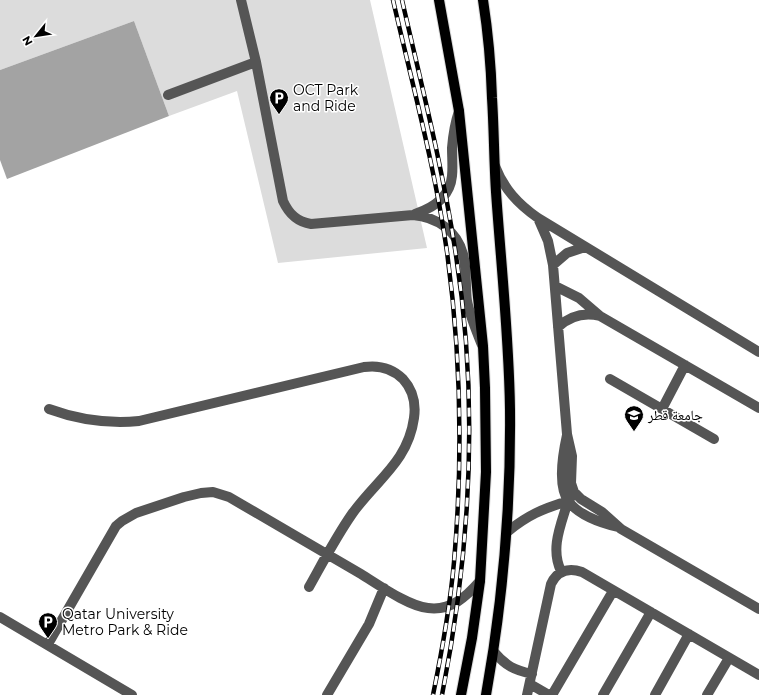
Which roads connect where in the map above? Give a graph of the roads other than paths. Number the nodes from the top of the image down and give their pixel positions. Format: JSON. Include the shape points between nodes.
{"nodes":[{"id":1,"x":241,"y":0,"type":"edge"},
{"id":2,"x":439,"y":0,"type":"edge"},
{"id":3,"x":483,"y":0,"type":"edge"},
{"id":4,"x":256,"y":62,"type":"junction"},
{"id":5,"x":168,"y":95,"type":"dead end"},
{"id":6,"x":459,"y":110,"type":"junction"},
{"id":7,"x":494,"y":164,"type":"junction"},
{"id":8,"x":414,"y":215,"type":"junction"},
{"id":9,"x":538,"y":218,"type":"junction"},
{"id":10,"x":585,"y":247,"type":"junction"},
{"id":11,"x":553,"y":265,"type":"junction"},
{"id":12,"x":555,"y":286,"type":"junction"},
{"id":13,"x":600,"y":316,"type":"junction"},
{"id":14,"x":558,"y":327,"type":"junction"},
{"id":15,"x":483,"y":346,"type":"junction"},
{"id":16,"x":759,"y":352,"type":"edge"},
{"id":17,"x":685,"y":365,"type":"junction"},
{"id":18,"x":610,"y":379,"type":"dead end"},
{"id":19,"x":759,"y":408,"type":"edge"},
{"id":20,"x":49,"y":409,"type":"dead end"},
{"id":21,"x":662,"y":409,"type":"junction"},
{"id":22,"x":567,"y":434,"type":"junction"},
{"id":23,"x":714,"y":438,"type":"dead end"},
{"id":24,"x":574,"y":492,"type":"junction"},
{"id":25,"x":568,"y":501,"type":"junction"},
{"id":26,"x":621,"y":529,"type":"junction"},
{"id":27,"x":508,"y":532,"type":"junction"},
{"id":28,"x":327,"y":554,"type":"junction"},
{"id":29,"x":561,"y":571,"type":"junction"},
{"id":30,"x":480,"y":581,"type":"junction"},
{"id":31,"x":309,"y":587,"type":"dead end"},
{"id":32,"x":384,"y":588,"type":"junction"},
{"id":33,"x":613,"y":590,"type":"junction"},
{"id":34,"x":759,"y":609,"type":"edge"},
{"id":35,"x":650,"y":612,"type":"junction"},
{"id":36,"x":0,"y":617,"type":"edge"},
{"id":37,"x":689,"y":634,"type":"junction"},
{"id":38,"x":48,"y":644,"type":"junction"},
{"id":39,"x":494,"y":652,"type":"junction"},
{"id":40,"x":729,"y":658,"type":"junction"},
{"id":41,"x":759,"y":675,"type":"edge"},
{"id":42,"x":531,"y":679,"type":"junction"},
{"id":43,"x":132,"y":695,"type":"edge"},
{"id":44,"x":327,"y":695,"type":"edge"},
{"id":45,"x":461,"y":695,"type":"edge"},
{"id":46,"x":486,"y":695,"type":"edge"},
{"id":47,"x":527,"y":695,"type":"edge"},
{"id":48,"x":550,"y":695,"type":"edge"},
{"id":49,"x":603,"y":695,"type":"edge"},
{"id":50,"x":655,"y":695,"type":"edge"},
{"id":51,"x":707,"y":695,"type":"edge"}],
"edges":[{"from":1,"to":4,"type":"lane"},
{"from":2,"to":6,"type":"main road"},
{"from":3,"to":7,"type":"main road","via":[[491,68]]},
{"from":4,"to":5,"type":"lane"},
{"from":4,"to":8,"type":"lane","via":[[283,200],[293,217],[304,223],[317,224]]},
{"from":6,"to":8,"type":"lane","via":[[453,136],[450,186],[434,206]]},
{"from":6,"to":15,"type":"main road"},
{"from":7,"to":9,"type":"lane","via":[[510,193]]},
{"from":7,"to":27,"type":"main road","via":[[509,372]]},
{"from":8,"to":15,"type":"lane","via":[[441,223],[456,237],[463,255],[467,302]]},
{"from":9,"to":10,"type":"lane"},
{"from":9,"to":11,"type":"lane","via":[[548,241]]},
{"from":10,"to":11,"type":"lane","via":[[567,253]]},
{"from":10,"to":16,"type":"lane"},
{"from":11,"to":12,"type":"lane"},
{"from":12,"to":13,"type":"lane","via":[[579,298]]},
{"from":12,"to":14,"type":"lane"},
{"from":13,"to":14,"type":"lane","via":[[577,315]]},
{"from":13,"to":17,"type":"lane"},
{"from":14,"to":22,"type":"lane"},
{"from":15,"to":30,"type":"main road","via":[[486,465]]},
{"from":17,"to":19,"type":"lane"},
{"from":17,"to":21,"type":"lane"},
{"from":18,"to":21,"type":"lane"},
{"from":20,"to":28,"type":"lane","via":[[84,420],[120,423],[138,421],[364,367],[380,366],[394,372],[407,383],[414,399],[414,416],[408,442],[398,461],[354,512]]},
{"from":21,"to":23,"type":"lane"},
{"from":22,"to":24,"type":"lane","via":[[572,456],[571,483]]},
{"from":22,"to":25,"type":"lane","via":[[562,474],[563,488]]},
{"from":24,"to":25,"type":"lane"},
{"from":24,"to":26,"type":"lane"},
{"from":25,"to":26,"type":"lane","via":[[592,518]]},
{"from":25,"to":27,"type":"lane","via":[[534,512]]},
{"from":25,"to":29,"type":"lane","via":[[556,548]]},
{"from":26,"to":34,"type":"lane"},
{"from":27,"to":39,"type":"main road"},
{"from":28,"to":31,"type":"lane"},
{"from":28,"to":32,"type":"lane"},
{"from":28,"to":38,"type":"lane","via":[[229,497],[213,492],[184,497],[136,513],[113,530]]},
{"from":29,"to":33,"type":"lane","via":[[577,570]]},
{"from":29,"to":42,"type":"lane","via":[[551,584]]},
{"from":30,"to":32,"type":"lane","via":[[460,600],[436,609],[412,604]]},
{"from":30,"to":45,"type":"main road"},
{"from":32,"to":44,"type":"lane","via":[[369,624]]},
{"from":33,"to":35,"type":"lane"},
{"from":33,"to":48,"type":"lane"},
{"from":35,"to":37,"type":"lane"},
{"from":35,"to":49,"type":"lane"},
{"from":36,"to":38,"type":"lane"},
{"from":37,"to":40,"type":"lane"},
{"from":37,"to":50,"type":"lane"},
{"from":38,"to":43,"type":"lane"},
{"from":39,"to":42,"type":"lane","via":[[509,666]]},
{"from":39,"to":46,"type":"main road"},
{"from":40,"to":41,"type":"lane"},
{"from":40,"to":51,"type":"lane"},
{"from":42,"to":47,"type":"lane"},
{"from":42,"to":48,"type":"lane"}]}
